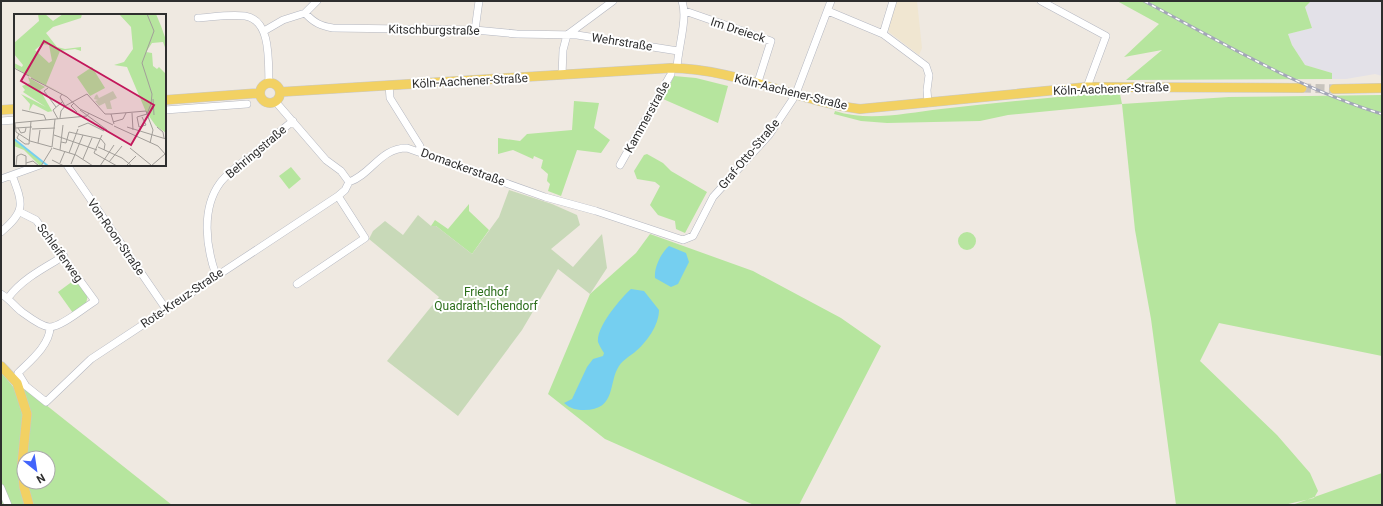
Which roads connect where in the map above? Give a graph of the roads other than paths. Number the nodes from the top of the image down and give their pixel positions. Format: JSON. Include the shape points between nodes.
{"nodes":[{"id":1,"x":317,"y":1,"type":"edge"},
{"id":2,"x":479,"y":1,"type":"edge"},
{"id":3,"x":613,"y":1,"type":"edge"},
{"id":4,"x":682,"y":1,"type":"edge"},
{"id":5,"x":831,"y":1,"type":"edge"},
{"id":6,"x":893,"y":1,"type":"edge"},
{"id":7,"x":1041,"y":1,"type":"edge"},
{"id":8,"x":685,"y":11,"type":"junction"},
{"id":9,"x":828,"y":11,"type":"junction"},
{"id":10,"x":305,"y":13,"type":"junction"},
{"id":11,"x":198,"y":18,"type":"dead end"},
{"id":12,"x":474,"y":30,"type":"junction"},
{"id":13,"x":264,"y":31,"type":"junction"},
{"id":14,"x":883,"y":34,"type":"junction"},
{"id":15,"x":567,"y":35,"type":"junction"},
{"id":16,"x":678,"y":51,"type":"junction"},
{"id":17,"x":674,"y":68,"type":"junction"},
{"id":18,"x":562,"y":75,"type":"junction"},
{"id":19,"x":269,"y":83,"type":"junction"},
{"id":20,"x":757,"y":85,"type":"junction"},
{"id":21,"x":389,"y":86,"type":"junction"},
{"id":22,"x":1087,"y":87,"type":"junction"},
{"id":23,"x":1302,"y":88,"type":"tunnel mouth"},
{"id":24,"x":1382,"y":88,"type":"edge"},
{"id":25,"x":1334,"y":89,"type":"tunnel mouth"},
{"id":26,"x":280,"y":92,"type":"junction"},
{"id":27,"x":260,"y":93,"type":"junction"},
{"id":28,"x":224,"y":95,"type":"junction"},
{"id":29,"x":795,"y":96,"type":"junction"},
{"id":30,"x":166,"y":100,"type":"edge"},
{"id":31,"x":275,"y":101,"type":"junction"},
{"id":32,"x":928,"y":103,"type":"junction"},
{"id":33,"x":247,"y":104,"type":"dead end"},
{"id":34,"x":220,"y":106,"type":"junction"},
{"id":35,"x":14,"y":109,"type":"edge"},
{"id":36,"x":1,"y":110,"type":"edge"},
{"id":37,"x":166,"y":110,"type":"edge"},
{"id":38,"x":14,"y":120,"type":"edge"},
{"id":39,"x":1,"y":121,"type":"edge"},
{"id":40,"x":293,"y":121,"type":"junction"},
{"id":41,"x":419,"y":152,"type":"junction"},
{"id":42,"x":620,"y":164,"type":"dead end"},
{"id":43,"x":37,"y":166,"type":"edge"},
{"id":44,"x":68,"y":166,"type":"edge"},
{"id":45,"x":12,"y":175,"type":"junction"},
{"id":46,"x":1,"y":179,"type":"edge"},
{"id":47,"x":349,"y":182,"type":"junction"},
{"id":48,"x":338,"y":196,"type":"junction"},
{"id":49,"x":20,"y":212,"type":"junction"},
{"id":50,"x":1,"y":232,"type":"edge"},
{"id":51,"x":690,"y":239,"type":"joint"},
{"id":52,"x":64,"y":256,"type":"junction"},
{"id":53,"x":216,"y":275,"type":"junction"},
{"id":54,"x":297,"y":284,"type":"dead end"},
{"id":55,"x":1,"y":294,"type":"edge"},
{"id":56,"x":8,"y":298,"type":"junction"},
{"id":57,"x":166,"y":309,"type":"junction"},
{"id":58,"x":50,"y":327,"type":"junction"},
{"id":59,"x":1,"y":366,"type":"edge"},
{"id":60,"x":1,"y":488,"type":"edge"},
{"id":61,"x":8,"y":505,"type":"edge"},
{"id":62,"x":29,"y":505,"type":"edge"}],
"edges":[{"from":1,"to":10,"type":"street"},
{"from":2,"to":12,"type":"street"},
{"from":3,"to":15,"type":"street"},
{"from":4,"to":8,"type":"street","name":"Kammerstraße"},
{"from":5,"to":9,"type":"street","name":"Graf-Otto-Straße"},
{"from":6,"to":14,"type":"street"},
{"from":7,"to":22,"type":"street","via":[[1106,36]]},
{"from":8,"to":16,"type":"street","name":"Kammerstraße"},
{"from":8,"to":20,"type":"street","name":"Im Dreieck","via":[[771,40]]},
{"from":9,"to":14,"type":"street"},
{"from":9,"to":29,"type":"street","name":"Graf-Otto-Straße"},
{"from":10,"to":12,"type":"street","name":"Kitschburgstraße","via":[[313,22],[334,28]]},
{"from":10,"to":13,"type":"street","via":[[283,20]]},
{"from":11,"to":13,"type":"street","via":[[245,16],[254,20]]},
{"from":12,"to":15,"type":"street","name":"Kitschburgstraße"},
{"from":13,"to":19,"type":"street"},
{"from":14,"to":32,"type":"street","via":[[926,66],[929,75]]},
{"from":15,"to":16,"type":"street","name":"Wehrstraße"},
{"from":15,"to":18,"type":"street","via":[[563,50]]},
{"from":16,"to":17,"type":"street","name":"Kammerstraße"},
{"from":17,"to":18,"type":"main road","name":"Köln-Aachener-Straße"},
{"from":17,"to":20,"type":"main road","name":"Köln-Aachener-Straße","via":[[704,71]]},
{"from":17,"to":42,"type":"street","name":"Kammerstraße"},
{"from":18,"to":21,"type":"main road","name":"Köln-Aachener-Straße"},
{"from":19,"to":26,"type":"main road","via":[[277,86]]},
{"from":19,"to":27,"type":"main road","via":[[264,85]]},
{"from":20,"to":29,"type":"main road","name":"Köln-Aachener-Straße"},
{"from":21,"to":26,"type":"main road","name":"Köln-Aachener-Straße"},
{"from":21,"to":41,"type":"street","via":[[390,98],[420,146]]},
{"from":22,"to":23,"type":"main road","name":"Köln-Aachener-Straße"},
{"from":22,"to":32,"type":"main road","name":"Köln-Aachener-Straße"},
{"from":24,"to":25,"type":"main road"},
{"from":26,"to":31,"type":"main road"},
{"from":27,"to":28,"type":"main road"},
{"from":27,"to":31,"type":"main road","via":[[264,100]]},
{"from":28,"to":30,"type":"main road"},
{"from":28,"to":34,"type":"street"},
{"from":29,"to":32,"type":"main road","name":"Köln-Aachener-Straße","via":[[832,106],[860,109]]},
{"from":29,"to":51,"type":"street","name":"Graf-Otto-Straße","via":[[769,135],[713,197]]},
{"from":31,"to":40,"type":"street"},
{"from":33,"to":34,"type":"street"},
{"from":34,"to":37,"type":"street"},
{"from":35,"to":36,"type":"main road"},
{"from":38,"to":39,"type":"street"},
{"from":40,"to":47,"type":"street","via":[[326,160],[341,171]]},
{"from":40,"to":53,"type":"street","name":"Behringstraße","via":[[220,183],[211,200],[207,223]]},
{"from":41,"to":47,"type":"street","name":"Domackerstraße","via":[[407,148],[390,152],[382,156],[360,177]]},
{"from":41,"to":51,"type":"street","name":"Domackerstraße","via":[[545,197],[683,240]]},
{"from":43,"to":45,"type":"street"},
{"from":44,"to":57,"type":"street","name":"Von-Roon-Straße"},
{"from":45,"to":46,"type":"street"},
{"from":45,"to":49,"type":"street","via":[[20,201]]},
{"from":47,"to":48,"type":"street","name":"Rote-Kreuz-Straße"},
{"from":48,"to":53,"type":"street","name":"Rote-Kreuz-Straße"},
{"from":48,"to":54,"type":"street","via":[[365,238]]},
{"from":49,"to":50,"type":"street"},
{"from":49,"to":52,"type":"street","name":"Schleiferweg","via":[[36,220]]},
{"from":52,"to":56,"type":"street","via":[[29,278]]},
{"from":52,"to":58,"type":"street","name":"Schleiferweg","via":[[95,301],[58,325]]},
{"from":53,"to":57,"type":"street","name":"Rote-Kreuz-Straße"},
{"from":55,"to":56,"type":"street"},
{"from":56,"to":58,"type":"street","via":[[21,311]]},
{"from":57,"to":58,"type":"street","name":"Rote-Kreuz-Straße","via":[[91,358],[49,401],[44,402],[26,386],[18,373],[49,338]]},
{"from":59,"to":62,"type":"main road","via":[[17,383],[27,414],[22,464]]},
{"from":60,"to":61,"type":"street"}]}
